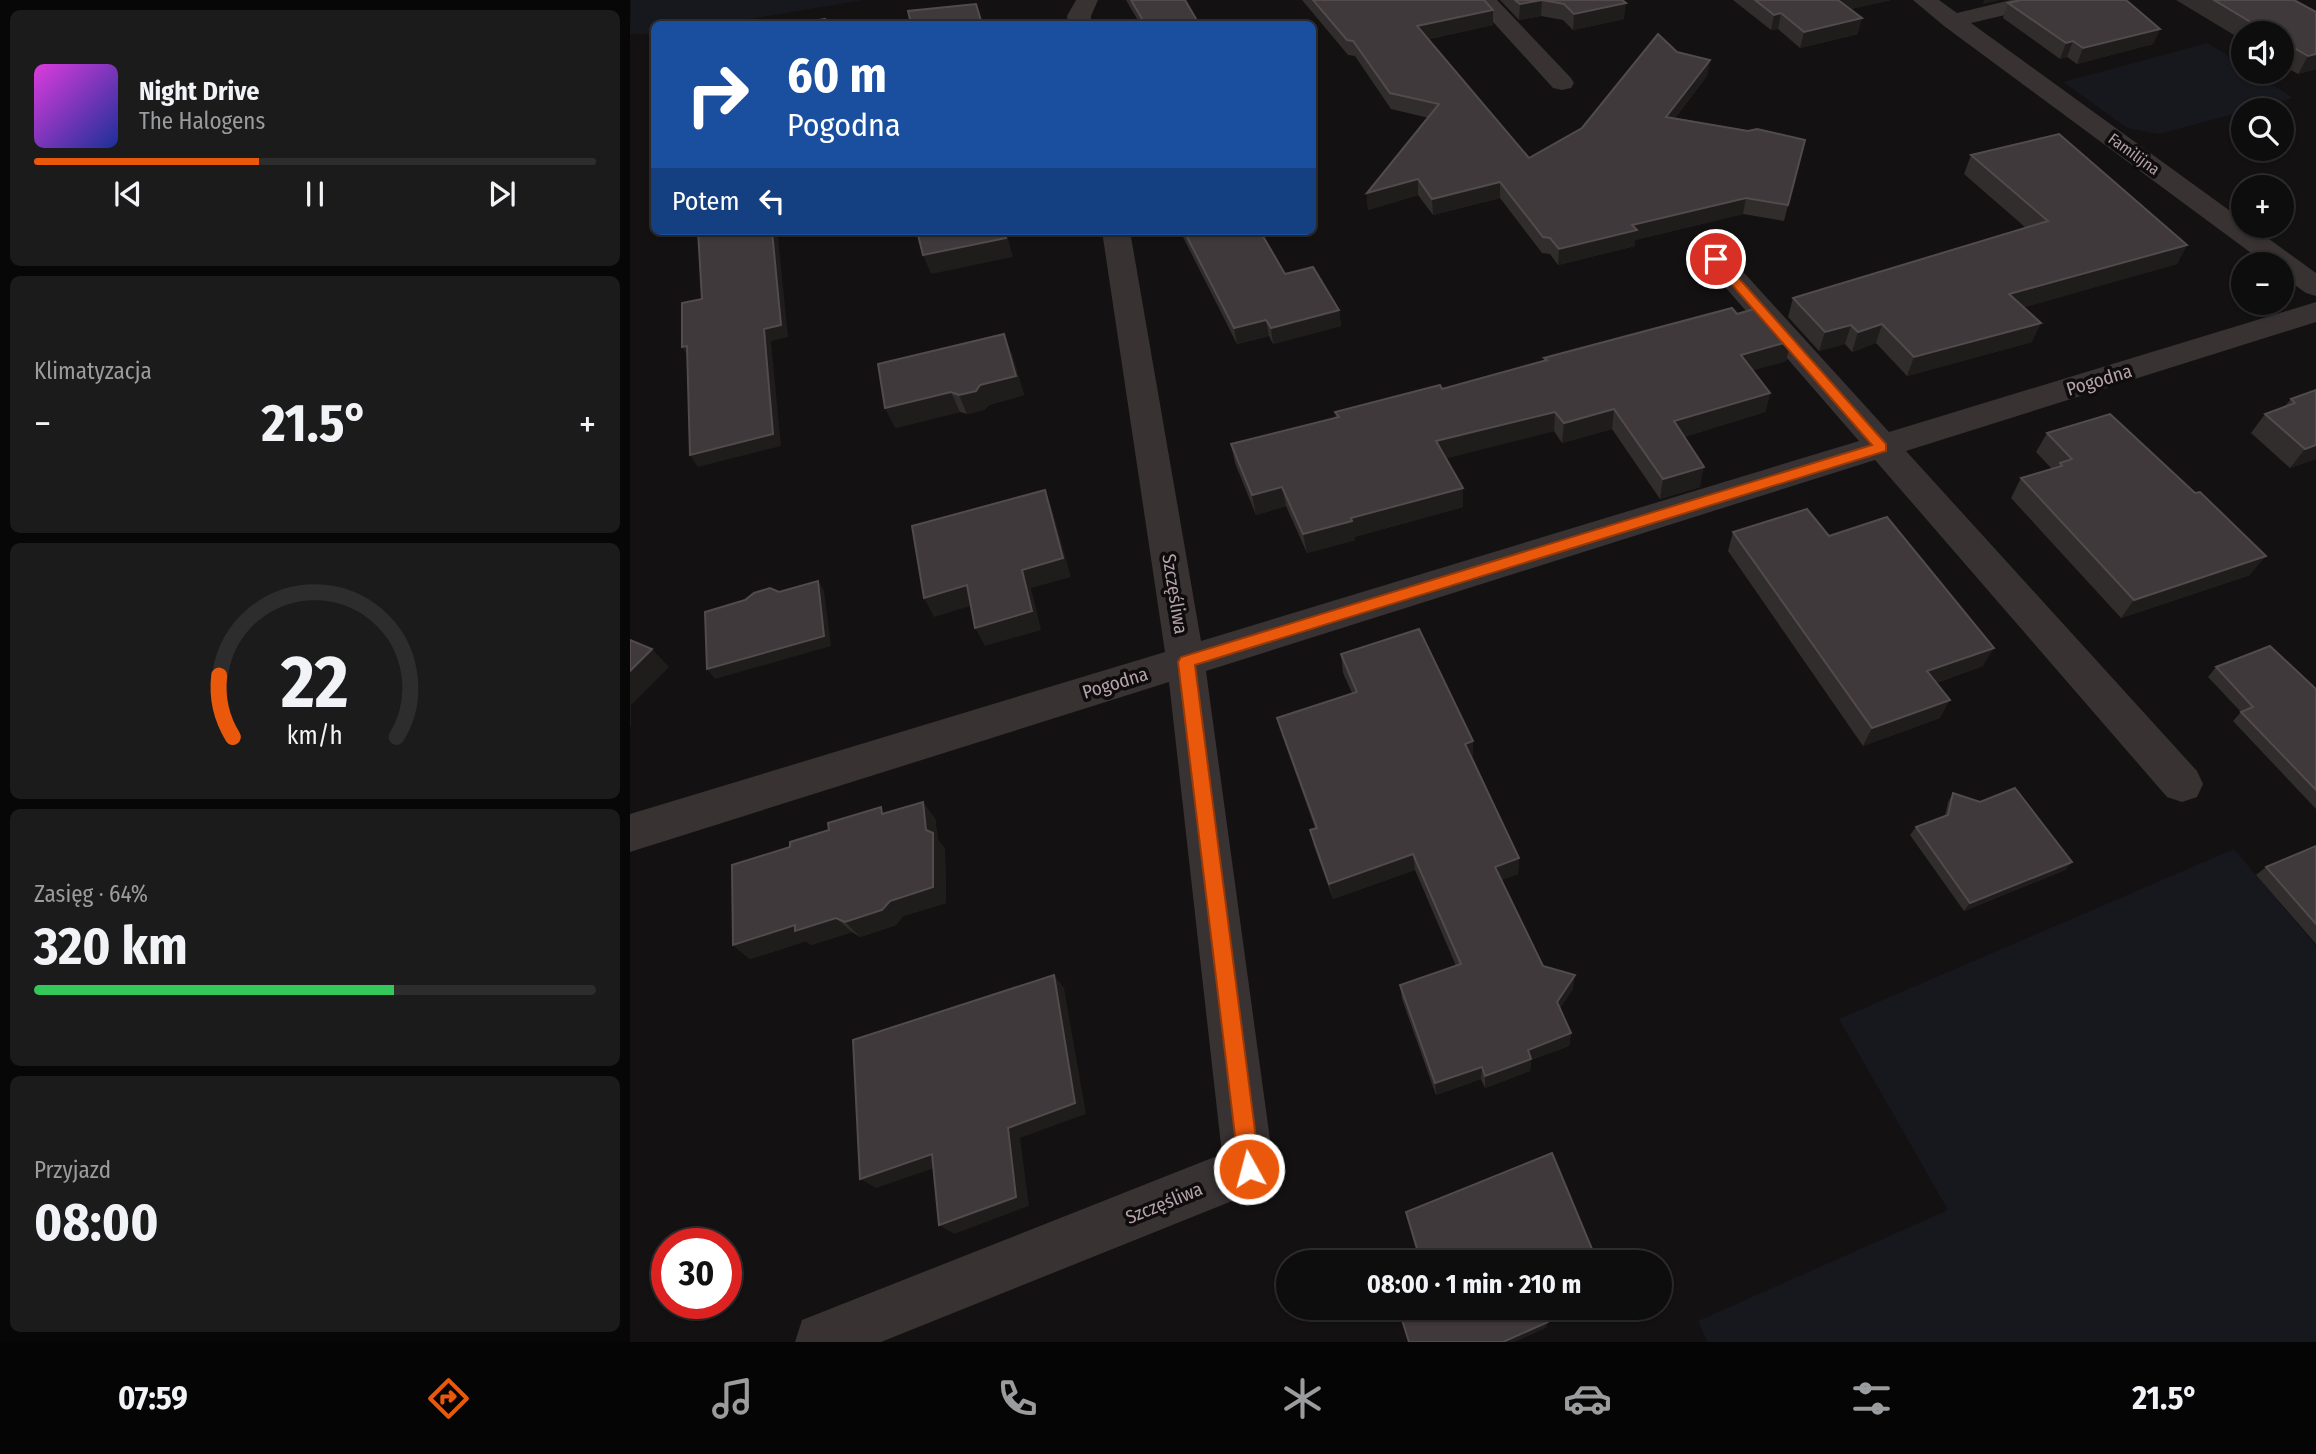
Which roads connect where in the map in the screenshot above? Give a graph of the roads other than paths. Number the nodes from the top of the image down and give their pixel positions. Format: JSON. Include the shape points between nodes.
{"nodes":[{"id":1,"x":1087,"y":0,"type":"edge"},
{"id":2,"x":1484,"y":0,"type":"edge"},
{"id":3,"x":1924,"y":0,"type":"edge"},
{"id":4,"x":2040,"y":0,"type":"edge"},
{"id":5,"x":1080,"y":21,"type":"edge"},
{"id":6,"x":1952,"y":21,"type":"junction"},
{"id":7,"x":1562,"y":83,"type":"dead end"},
{"id":8,"x":1117,"y":235,"type":"edge"},
{"id":9,"x":1716,"y":259,"type":"dead end"},
{"id":10,"x":2316,"y":287,"type":"edge"},
{"id":11,"x":2316,"y":312,"type":"edge"},
{"id":12,"x":1881,"y":447,"type":"junction"},
{"id":13,"x":1186,"y":662,"type":"junction"},
{"id":14,"x":2182,"y":784,"type":"dead end"},
{"id":15,"x":630,"y":832,"type":"edge"},
{"id":16,"x":821,"y":1339,"type":"dead end"}],
"edges":[{"from":1,"to":5,"type":"street"},
{"from":2,"to":7,"type":"street"},
{"from":3,"to":6,"type":"street","name":"Familijna"},
{"from":4,"to":6,"type":"street"},
{"from":6,"to":10,"type":"street","name":"Familijna"},
{"from":8,"to":13,"type":"street","name":"Szczęśliwa"},
{"from":9,"to":12,"type":"street"},
{"from":11,"to":12,"type":"street","name":"Pogodna"},
{"from":12,"to":13,"type":"street","name":"Pogodna"},
{"from":12,"to":14,"type":"street"},
{"from":13,"to":15,"type":"street","name":"Pogodna"},
{"from":13,"to":16,"type":"street","name":"Szczęśliwa","via":[[1249,1169]]}]}
